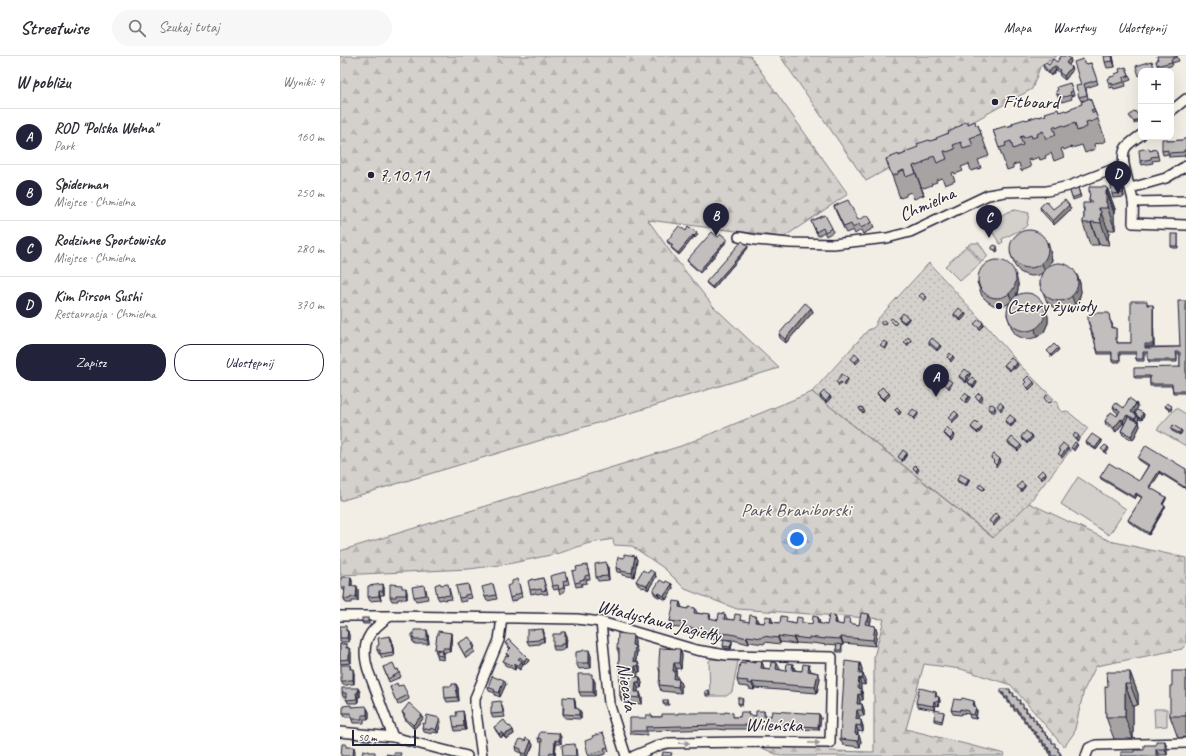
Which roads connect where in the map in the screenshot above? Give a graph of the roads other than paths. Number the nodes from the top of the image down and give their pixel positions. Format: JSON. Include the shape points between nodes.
{"nodes":[{"id":1,"x":1186,"y":99,"type":"edge"},
{"id":2,"x":1174,"y":109,"type":"edge"},
{"id":3,"x":1138,"y":137,"type":"edge"},
{"id":4,"x":1124,"y":165,"type":"junction"},
{"id":5,"x":1186,"y":166,"type":"edge"},
{"id":6,"x":1131,"y":188,"type":"junction"},
{"id":7,"x":1186,"y":201,"type":"edge"},
{"id":8,"x":1133,"y":202,"type":"junction"},
{"id":9,"x":1186,"y":224,"type":"edge"},
{"id":10,"x":739,"y":237,"type":"dead end"},
{"id":11,"x":340,"y":616,"type":"edge"},
{"id":12,"x":390,"y":616,"type":"junction"},
{"id":13,"x":502,"y":618,"type":"junction"},
{"id":14,"x":601,"y":622,"type":"junction"},
{"id":15,"x":832,"y":657,"type":"joint"},
{"id":16,"x":340,"y":732,"type":"edge"},
{"id":17,"x":393,"y":737,"type":"junction"},
{"id":18,"x":1186,"y":743,"type":"edge"},
{"id":19,"x":466,"y":756,"type":"edge"},
{"id":20,"x":482,"y":756,"type":"edge"},
{"id":21,"x":626,"y":756,"type":"edge"},
{"id":22,"x":634,"y":756,"type":"edge"},
{"id":23,"x":1086,"y":756,"type":"edge"}],
"edges":[{"from":1,"to":2,"type":"street"},
{"from":3,"to":4,"type":"street","via":[[1125,148]]},
{"from":4,"to":6,"type":"street"},
{"from":4,"to":10,"type":"street","name":"Chmielna","via":[[1069,186],[1047,191],[988,195],[910,232],[887,238],[833,244],[789,243]]},
{"from":5,"to":6,"type":"street","via":[[1166,178]]},
{"from":6,"to":8,"type":"street"},
{"from":7,"to":8,"type":"street"},
{"from":8,"to":9,"type":"street","via":[[1133,223]]},
{"from":11,"to":12,"type":"street","name":"Władysława Jagiełły"},
{"from":12,"to":13,"type":"street","name":"Władysława Jagiełły"},
{"from":12,"to":17,"type":"street","via":[[371,631],[366,641],[365,661]]},
{"from":13,"to":14,"type":"street","name":"Władysława Jagiełły","via":[[577,619]]},
{"from":13,"to":20,"type":"street","via":[[499,640],[475,698]]},
{"from":14,"to":15,"type":"street","name":"Władysława Jagiełły","via":[[712,654]]},
{"from":14,"to":21,"type":"street","name":"Niecała","via":[[612,714]]},
{"from":22,"to":15,"type":"street","name":"Wileńska","one_way":true,"via":[[668,743],[830,743]]},
{"from":16,"to":17,"type":"street"},
{"from":17,"to":19,"type":"street"},
{"from":18,"to":23,"type":"street","via":[[1096,745],[1089,748]]}]}
